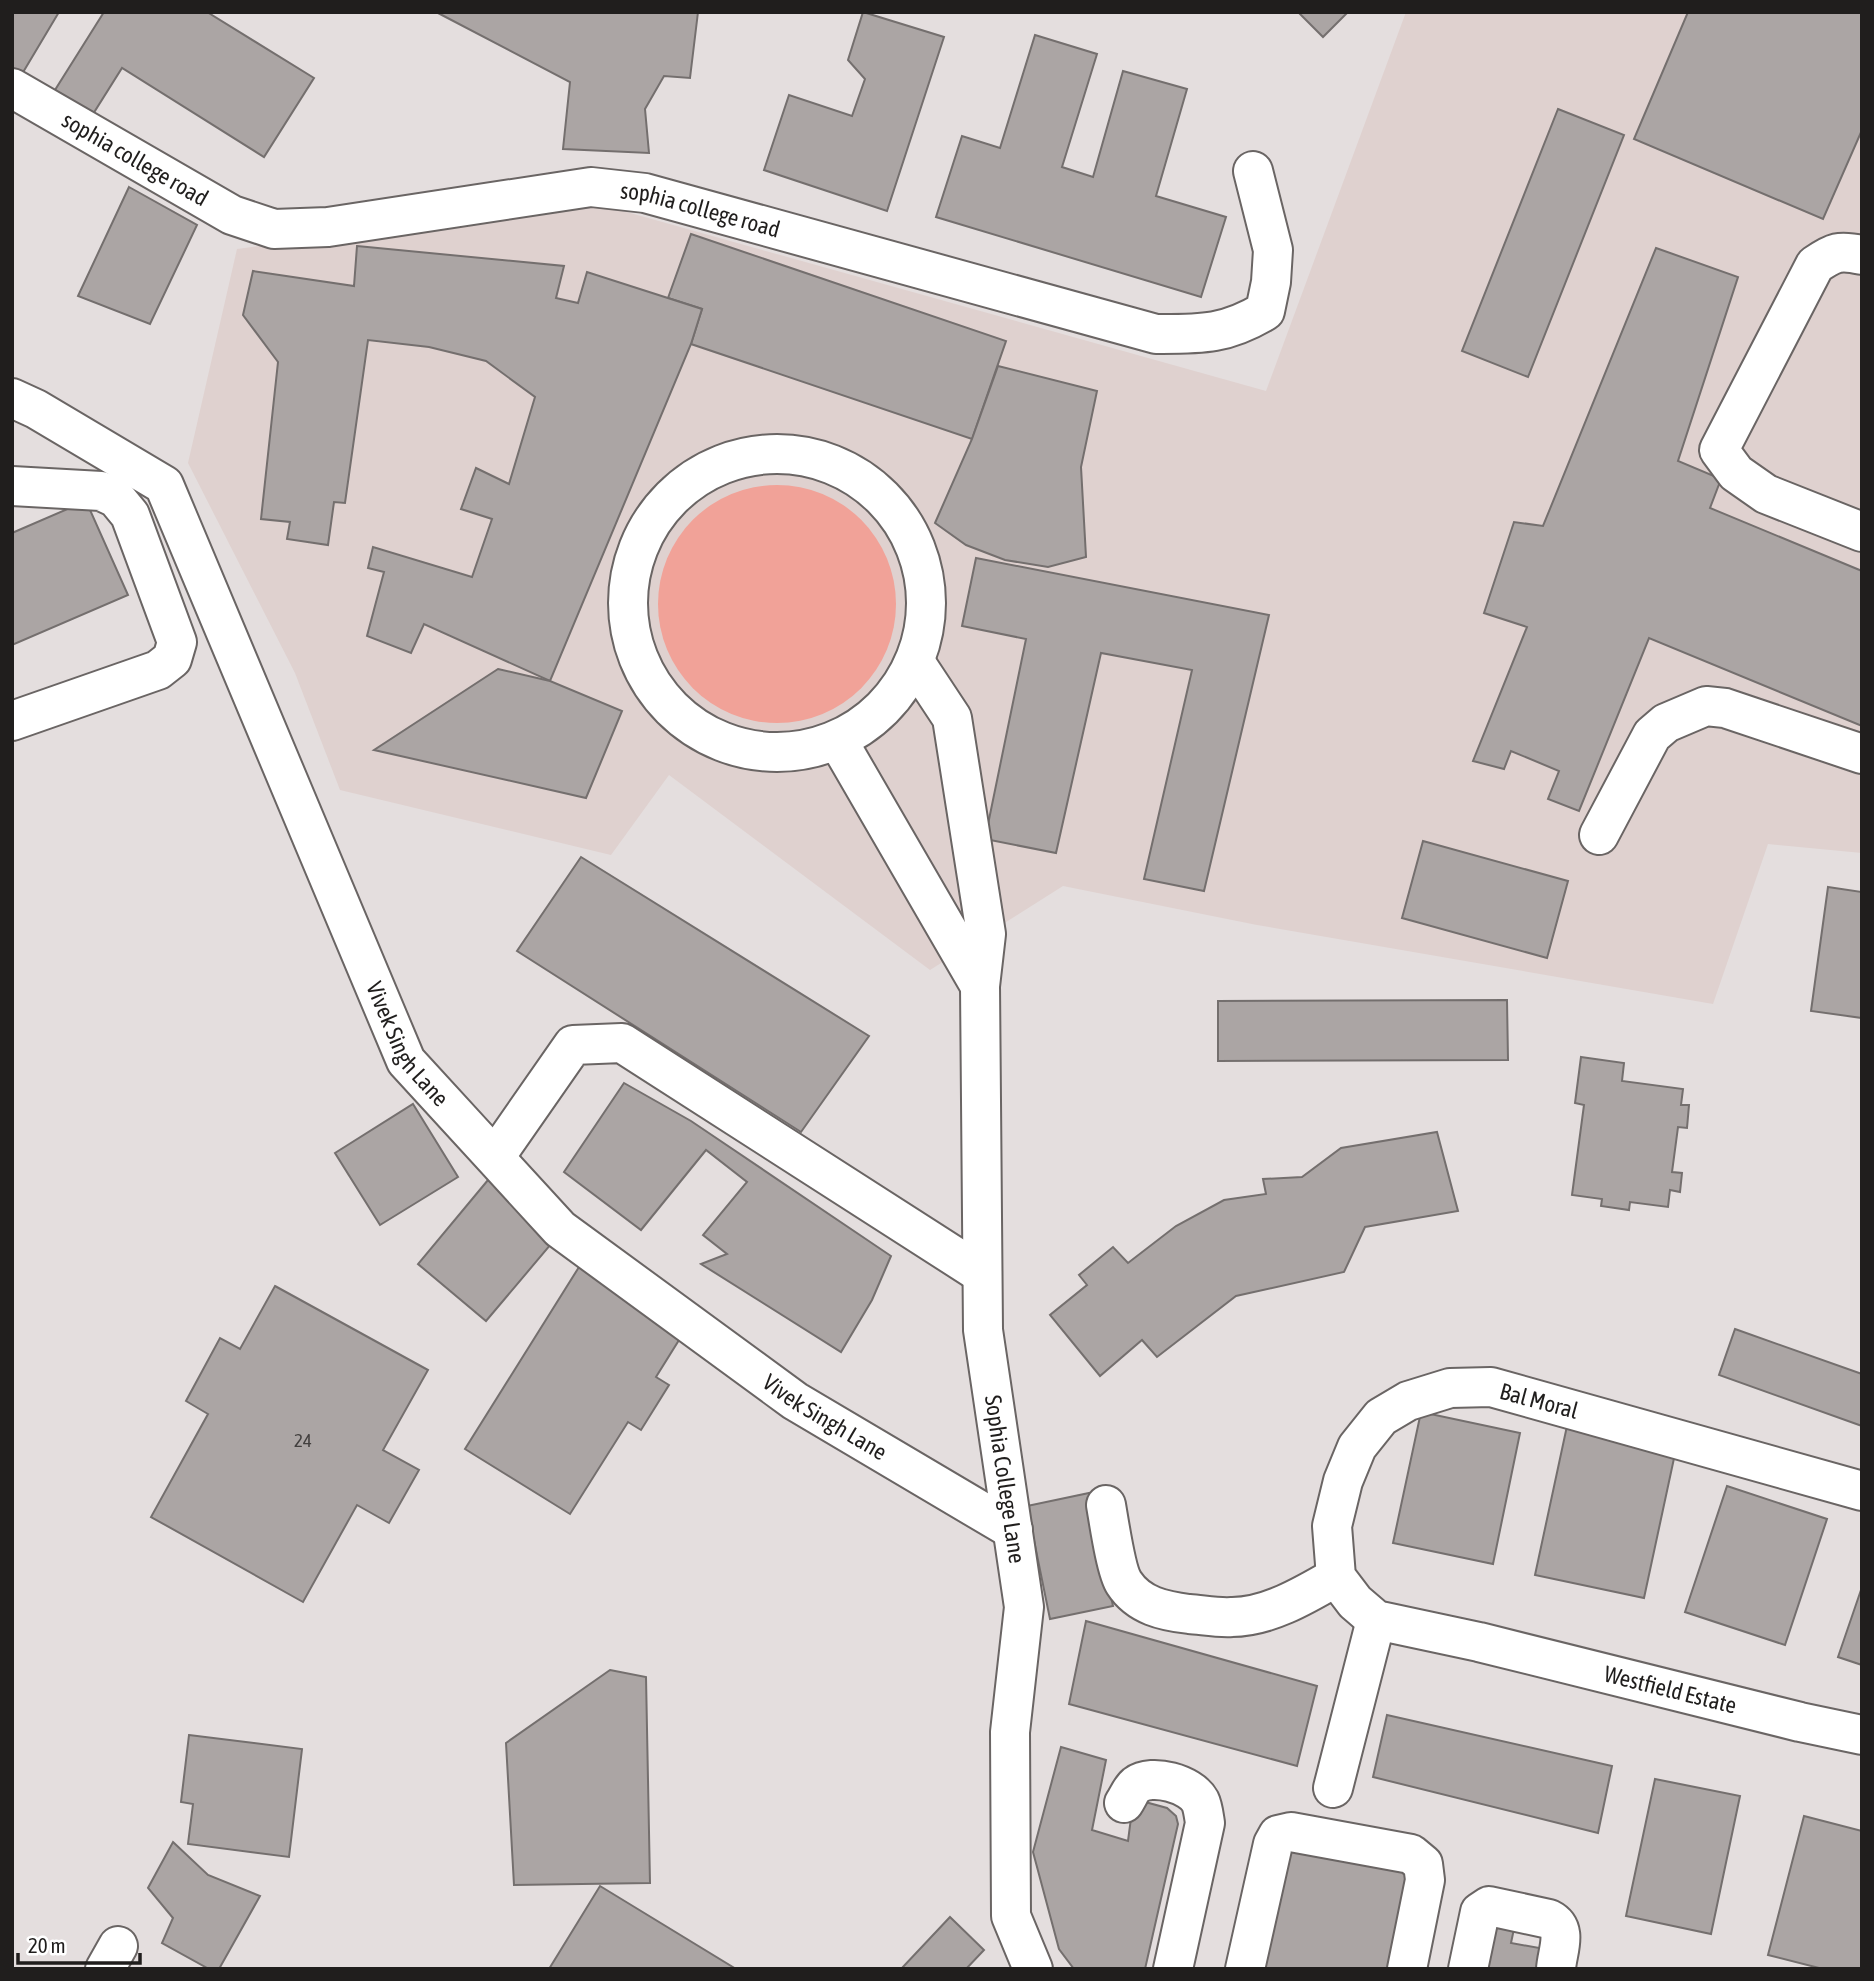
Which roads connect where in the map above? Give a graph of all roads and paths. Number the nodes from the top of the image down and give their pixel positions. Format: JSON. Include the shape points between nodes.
{"nodes":[{"id":1,"x":13,"y":90,"type":"edge"},
{"id":2,"x":1252,"y":171,"type":"dead end"},
{"id":3,"x":1862,"y":255,"type":"edge"},
{"id":4,"x":12,"y":398,"type":"edge"},
{"id":5,"x":12,"y":486,"type":"edge"},
{"id":6,"x":1862,"y":532,"type":"edge"},
{"id":7,"x":915,"y":662,"type":"junction"},
{"id":8,"x":12,"y":721,"type":"edge"},
{"id":9,"x":838,"y":741,"type":"junction"},
{"id":10,"x":1862,"y":754,"type":"edge"},
{"id":11,"x":1599,"y":835,"type":"dead end"},
{"id":12,"x":980,"y":986,"type":"junction"},
{"id":13,"x":495,"y":1157,"type":"junction"},
{"id":14,"x":982,"y":1274,"type":"junction"},
{"id":15,"x":1862,"y":1491,"type":"edge"},
{"id":16,"x":1106,"y":1505,"type":"dead end"},
{"id":17,"x":1013,"y":1531,"type":"junction"},
{"id":18,"x":1336,"y":1577,"type":"junction"},
{"id":19,"x":1376,"y":1620,"type":"junction"},
{"id":20,"x":1862,"y":1735,"type":"edge"},
{"id":21,"x":1333,"y":1788,"type":"dead end"},
{"id":22,"x":1124,"y":1803,"type":"dead end"},
{"id":23,"x":1033,"y":1969,"type":"edge"},
{"id":24,"x":1174,"y":1969,"type":"edge"},
{"id":25,"x":1245,"y":1969,"type":"edge"},
{"id":26,"x":1407,"y":1969,"type":"edge"},
{"id":27,"x":1468,"y":1969,"type":"edge"},
{"id":28,"x":1556,"y":1969,"type":"edge"}],
"edges":[{"from":1,"to":2,"type":"street","name":"sophia college road","via":[[232,215],[274,229],[328,227],[591,187],[645,193],[1156,334],[1205,334],[1244,324],[1265,311],[1273,250]]},
{"from":3,"to":6,"type":"street","via":[[1844,251],[1815,265],[1719,450],[1736,473],[1766,494]]},
{"from":4,"to":13,"type":"street","name":"Vivek Singh Lane","via":[[164,485],[406,1061]]},
{"from":5,"to":8,"type":"street","via":[[101,491],[116,498],[130,514],[177,642],[172,659],[159,670]]},
{"from":7,"to":9,"type":"street","via":[[898,691],[875,716]]},
{"from":7,"to":9,"type":"street","via":[[925,629],[927,593],[920,557],[904,524],[871,486],[828,462],[779,453],[730,460],[686,483],[651,519],[631,564],[626,613],[638,662],[664,703],[703,734],[750,751],[800,751]]},
{"from":7,"to":12,"type":"street","name":"Sophia College Lane","via":[[952,718],[986,934]]},
{"from":9,"to":12,"type":"street"},
{"from":10,"to":11,"type":"street","via":[[1726,708],[1706,706],[1652,734]]},
{"from":12,"to":14,"type":"street","name":"Sophia College Lane"},
{"from":13,"to":14,"type":"street","via":[[573,1045],[622,1043]]},
{"from":13,"to":17,"type":"street","name":"Vivek Singh Lane","via":[[560,1228],[795,1401]]},
{"from":14,"to":17,"type":"street","name":"Sophia College Lane","via":[[983,1330]]},
{"from":15,"to":18,"type":"street","name":"Bal Moral","via":[[1491,1387],[1450,1388],[1408,1401],[1381,1417],[1357,1447],[1332,1526]]},
{"from":16,"to":18,"type":"street","via":[[1122,1580],[1133,1595],[1169,1612],[1233,1617],[1259,1612],[1297,1600]]},
{"from":17,"to":23,"type":"street","name":"Sophia College Lane","via":[[1024,1607],[1010,1732],[1012,1916]]},
{"from":18,"to":19,"type":"street"},
{"from":19,"to":20,"type":"street","name":"Westfield Estate"},
{"from":19,"to":21,"type":"street"},
{"from":22,"to":24,"type":"street","via":[[1135,1786],[1146,1781],[1184,1786],[1200,1801],[1205,1823]]},
{"from":25,"to":26,"type":"street","via":[[1273,1844],[1278,1835],[1291,1832],[1411,1854],[1423,1864],[1425,1880]]},
{"from":27,"to":28,"type":"street","via":[[1480,1912],[1489,1906],[1556,1922],[1561,1932]]}]}
